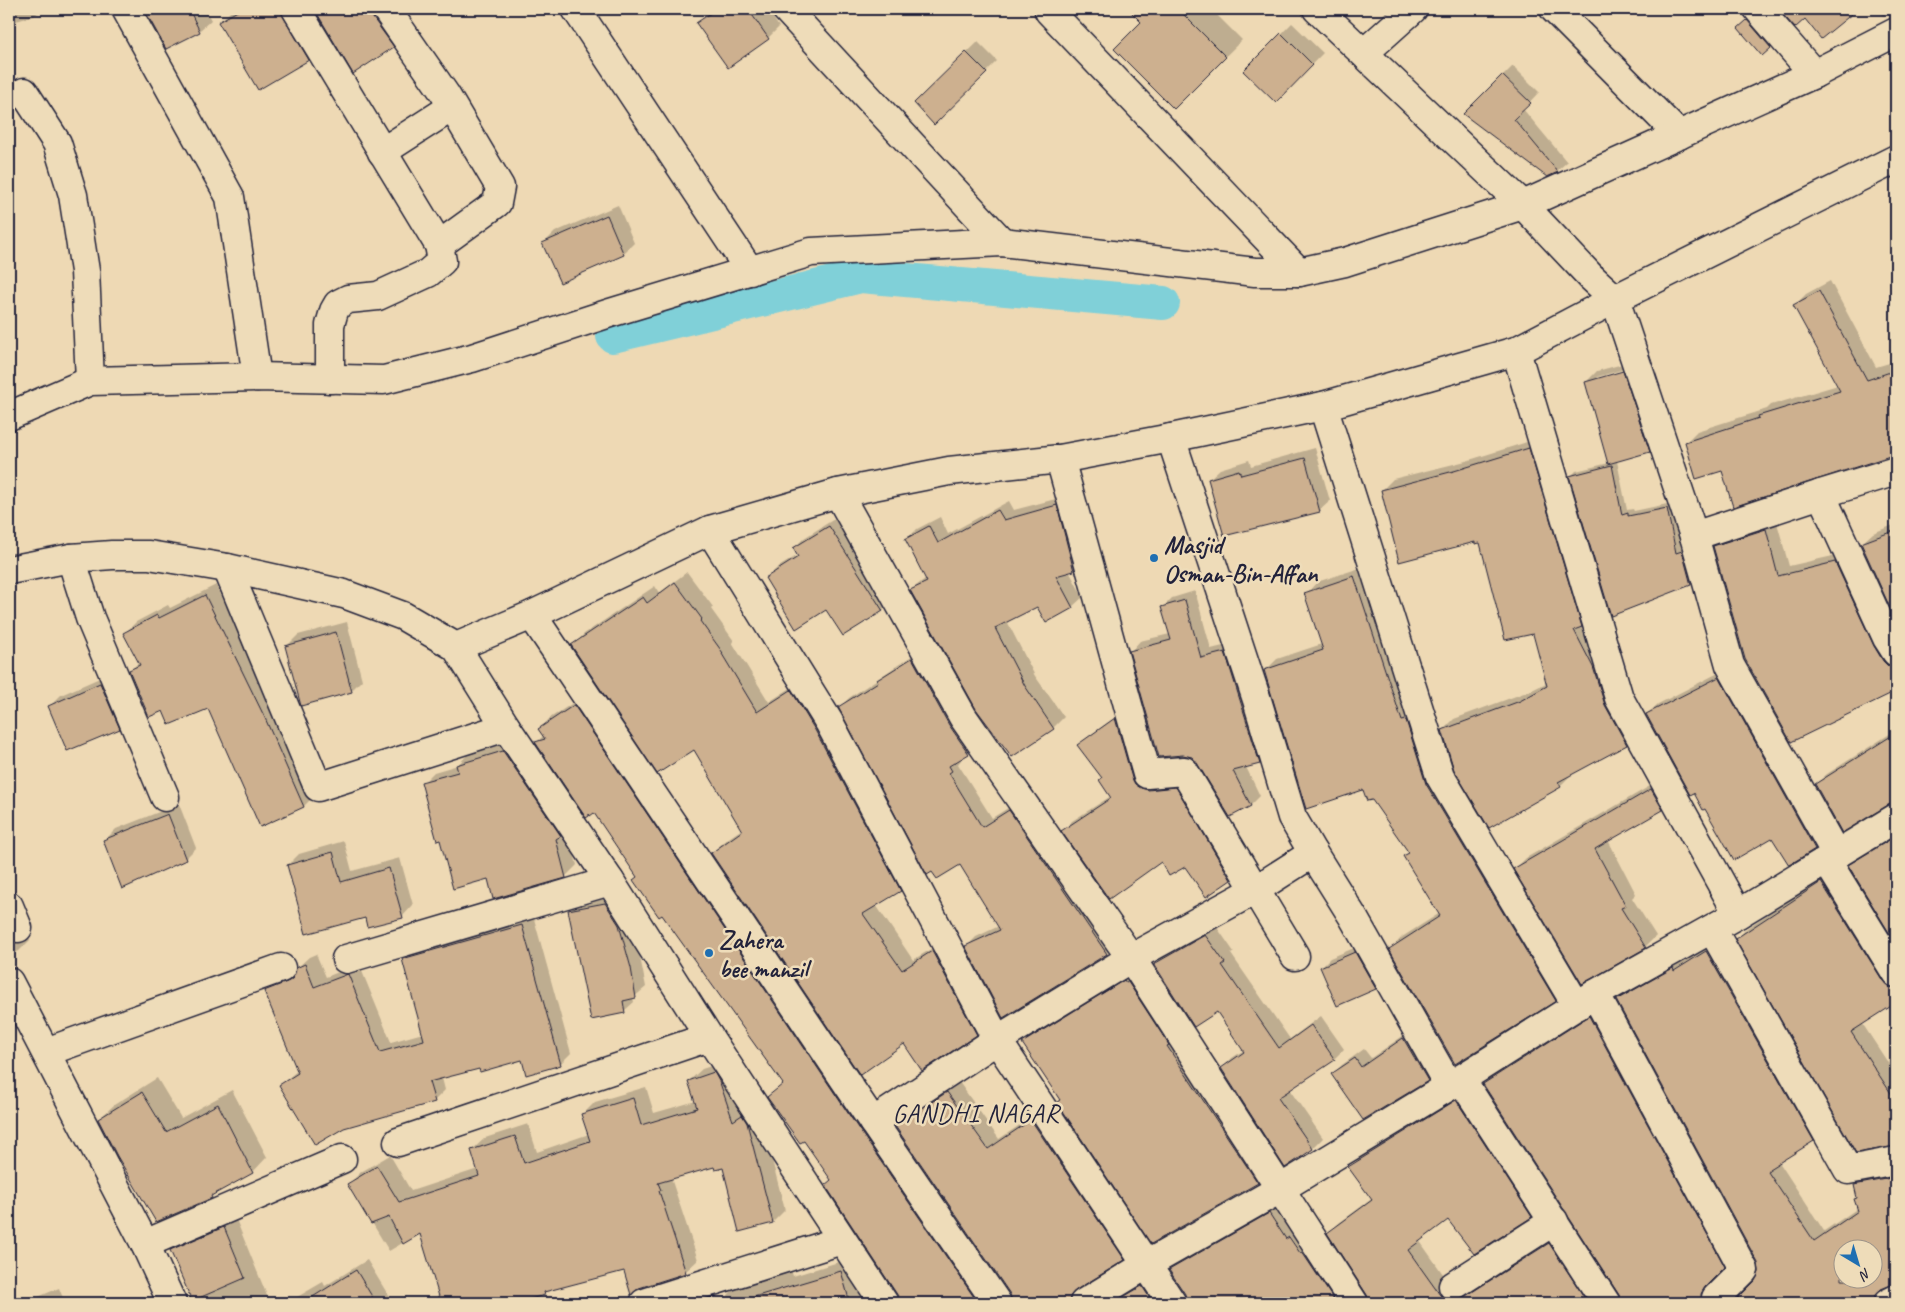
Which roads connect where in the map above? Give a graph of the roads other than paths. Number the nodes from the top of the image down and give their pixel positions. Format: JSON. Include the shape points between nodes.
{"nodes":[{"id":1,"x":126,"y":9,"type":"edge"},
{"id":2,"x":296,"y":9,"type":"edge"},
{"id":3,"x":386,"y":9,"type":"edge"},
{"id":4,"x":576,"y":9,"type":"edge"},
{"id":5,"x":786,"y":9,"type":"edge"},
{"id":6,"x":1318,"y":9,"type":"edge"},
{"id":7,"x":1413,"y":9,"type":"edge"},
{"id":8,"x":1554,"y":9,"type":"edge"},
{"id":9,"x":1758,"y":9,"type":"edge"},
{"id":10,"x":1049,"y":10,"type":"edge"},
{"id":11,"x":1896,"y":32,"type":"edge"},
{"id":12,"x":1364,"y":53,"type":"junction"},
{"id":13,"x":1814,"y":74,"type":"junction"},
{"id":14,"x":24,"y":92,"type":"dead end"},
{"id":15,"x":452,"y":106,"type":"junction"},
{"id":16,"x":1680,"y":135,"type":"junction"},
{"id":17,"x":382,"y":152,"type":"junction"},
{"id":18,"x":1896,"y":159,"type":"edge"},
{"id":19,"x":1523,"y":205,"type":"junction"},
{"id":20,"x":1002,"y":242,"type":"junction"},
{"id":21,"x":439,"y":244,"type":"junction"},
{"id":22,"x":750,"y":271,"type":"junction"},
{"id":23,"x":1299,"y":272,"type":"junction"},
{"id":24,"x":1615,"y":299,"type":"junction"},
{"id":25,"x":1516,"y":351,"type":"junction"},
{"id":26,"x":256,"y":378,"type":"junction"},
{"id":27,"x":330,"y":379,"type":"junction"},
{"id":28,"x":90,"y":381,"type":"junction"},
{"id":29,"x":1323,"y":406,"type":"junction"},
{"id":30,"x":9,"y":416,"type":"edge"},
{"id":31,"x":1171,"y":438,"type":"junction"},
{"id":32,"x":1060,"y":459,"type":"junction"},
{"id":33,"x":1896,"y":471,"type":"edge"},
{"id":34,"x":838,"y":493,"type":"junction"},
{"id":35,"x":1821,"y":494,"type":"junction"},
{"id":36,"x":710,"y":530,"type":"junction"},
{"id":37,"x":1694,"y":536,"type":"junction"},
{"id":38,"x":71,"y":558,"type":"junction"},
{"id":39,"x":227,"y":568,"type":"junction"},
{"id":40,"x":9,"y":570,"type":"edge"},
{"id":41,"x":532,"y":615,"type":"junction"},
{"id":42,"x":456,"y":647,"type":"junction"},
{"id":43,"x":1896,"y":652,"type":"edge"},
{"id":44,"x":506,"y":727,"type":"junction"},
{"id":45,"x":165,"y":797,"type":"dead end"},
{"id":46,"x":1896,"y":818,"type":"edge"},
{"id":47,"x":1313,"y":853,"type":"junction"},
{"id":48,"x":1831,"y":857,"type":"junction"},
{"id":49,"x":610,"y":881,"type":"junction"},
{"id":50,"x":1255,"y":890,"type":"junction"},
{"id":51,"x":1738,"y":914,"type":"junction"},
{"id":52,"x":1712,"y":929,"type":"junction"},
{"id":53,"x":1295,"y":956,"type":"dead end"},
{"id":54,"x":1131,"y":958,"type":"junction"},
{"id":55,"x":346,"y":959,"type":"dead end"},
{"id":56,"x":281,"y":968,"type":"dead end"},
{"id":57,"x":1896,"y":973,"type":"edge"},
{"id":58,"x":9,"y":982,"type":"edge"},
{"id":59,"x":1586,"y":1000,"type":"junction"},
{"id":60,"x":709,"y":1037,"type":"junction"},
{"id":61,"x":997,"y":1040,"type":"junction"},
{"id":62,"x":46,"y":1052,"type":"junction"},
{"id":63,"x":1455,"y":1083,"type":"junction"},
{"id":64,"x":873,"y":1122,"type":"junction"},
{"id":65,"x":398,"y":1142,"type":"dead end"},
{"id":66,"x":342,"y":1159,"type":"dead end"},
{"id":67,"x":1896,"y":1161,"type":"edge"},
{"id":68,"x":1280,"y":1189,"type":"junction"},
{"id":69,"x":1554,"y":1220,"type":"junction"},
{"id":70,"x":842,"y":1240,"type":"junction"},
{"id":71,"x":145,"y":1244,"type":"junction"},
{"id":72,"x":1146,"y":1265,"type":"junction"},
{"id":73,"x":1453,"y":1286,"type":"dead end"},
{"id":74,"x":1896,"y":1299,"type":"edge"},
{"id":75,"x":172,"y":1303,"type":"edge"},
{"id":76,"x":644,"y":1303,"type":"edge"},
{"id":77,"x":884,"y":1303,"type":"edge"},
{"id":78,"x":998,"y":1303,"type":"edge"},
{"id":79,"x":1084,"y":1303,"type":"edge"},
{"id":80,"x":1172,"y":1303,"type":"edge"},
{"id":81,"x":1354,"y":1303,"type":"edge"},
{"id":82,"x":1606,"y":1303,"type":"edge"},
{"id":83,"x":1720,"y":1303,"type":"edge"},
{"id":84,"x":1888,"y":1303,"type":"edge"}],
"edges":[{"from":1,"to":26,"type":"street","via":[[230,197]]},
{"from":2,"to":17,"type":"street"},
{"from":3,"to":15,"type":"street"},
{"from":4,"to":22,"type":"street"},
{"from":5,"to":20,"type":"street"},
{"from":6,"to":12,"type":"street"},
{"from":7,"to":12,"type":"street"},
{"from":8,"to":16,"type":"street"},
{"from":9,"to":13,"type":"street"},
{"from":10,"to":23,"type":"street"},
{"from":11,"to":13,"type":"street"},
{"from":12,"to":19,"type":"street"},
{"from":13,"to":16,"type":"street"},
{"from":14,"to":28,"type":"street","via":[[57,143],[72,195],[84,272]]},
{"from":15,"to":17,"type":"street"},
{"from":15,"to":21,"type":"street","via":[[500,187],[497,203]]},
{"from":16,"to":19,"type":"street"},
{"from":17,"to":21,"type":"street"},
{"from":18,"to":24,"type":"street"},
{"from":19,"to":23,"type":"street","via":[[1345,262]]},
{"from":19,"to":24,"type":"street"},
{"from":20,"to":22,"type":"street","via":[[811,252]]},
{"from":20,"to":23,"type":"street","via":[[1255,272]]},
{"from":21,"to":27,"type":"street","via":[[442,261],[428,273],[378,296],[348,299],[338,304],[330,325]]},
{"from":22,"to":27,"type":"street","via":[[472,358],[384,380]]},
{"from":24,"to":25,"type":"street"},
{"from":24,"to":37,"type":"street"},
{"from":25,"to":29,"type":"street"},
{"from":25,"to":51,"type":"street","via":[[1618,698]]},
{"from":26,"to":27,"type":"street"},
{"from":26,"to":28,"type":"street"},
{"from":28,"to":30,"type":"street"},
{"from":29,"to":31,"type":"street"},
{"from":29,"to":59,"type":"street","via":[[1440,776]]},
{"from":31,"to":32,"type":"street"},
{"from":31,"to":47,"type":"street","via":[[1292,817]]},
{"from":32,"to":34,"type":"street","via":[[949,471]]},
{"from":32,"to":50,"type":"street","via":[[1147,774],[1184,771]]},
{"from":33,"to":35,"type":"street"},
{"from":34,"to":36,"type":"street"},
{"from":34,"to":54,"type":"street","via":[[963,717]]},
{"from":35,"to":37,"type":"street"},
{"from":35,"to":43,"type":"street"},
{"from":36,"to":41,"type":"street"},
{"from":36,"to":61,"type":"street","via":[[829,722]]},
{"from":37,"to":48,"type":"street","via":[[1730,665]]},
{"from":38,"to":39,"type":"street","via":[[149,555]]},
{"from":38,"to":40,"type":"street"},
{"from":38,"to":45,"type":"street","via":[[90,618]]},
{"from":39,"to":42,"type":"street","via":[[344,594],[403,616]]},
{"from":39,"to":44,"type":"street","via":[[318,786]]},
{"from":41,"to":42,"type":"street"},
{"from":41,"to":64,"type":"street"},
{"from":42,"to":44,"type":"street"},
{"from":44,"to":49,"type":"street"},
{"from":46,"to":48,"type":"street"},
{"from":47,"to":50,"type":"street"},
{"from":47,"to":63,"type":"street"},
{"from":48,"to":51,"type":"street"},
{"from":48,"to":57,"type":"street"},
{"from":49,"to":55,"type":"street"},
{"from":49,"to":60,"type":"street"},
{"from":50,"to":53,"type":"street"},
{"from":50,"to":54,"type":"street"},
{"from":51,"to":52,"type":"street"},
{"from":52,"to":59,"type":"street"},
{"from":52,"to":67,"type":"street","via":[[1848,1170]]},
{"from":54,"to":61,"type":"street"},
{"from":54,"to":68,"type":"street"},
{"from":56,"to":62,"type":"street"},
{"from":58,"to":62,"type":"street"},
{"from":59,"to":63,"type":"street"},
{"from":59,"to":83,"type":"street","via":[[1744,1270],[1716,1298]]},
{"from":60,"to":65,"type":"street"},
{"from":60,"to":70,"type":"street"},
{"from":61,"to":64,"type":"street"},
{"from":61,"to":72,"type":"street"},
{"from":62,"to":71,"type":"street"},
{"from":63,"to":68,"type":"street"},
{"from":63,"to":69,"type":"street"},
{"from":64,"to":78,"type":"street"},
{"from":66,"to":71,"type":"street"},
{"from":68,"to":72,"type":"street"},
{"from":68,"to":81,"type":"street"},
{"from":69,"to":73,"type":"street"},
{"from":69,"to":82,"type":"street"},
{"from":70,"to":76,"type":"street"},
{"from":70,"to":77,"type":"street"},
{"from":71,"to":75,"type":"street"},
{"from":72,"to":79,"type":"street"},
{"from":72,"to":80,"type":"street"},
{"from":74,"to":84,"type":"street"}]}
